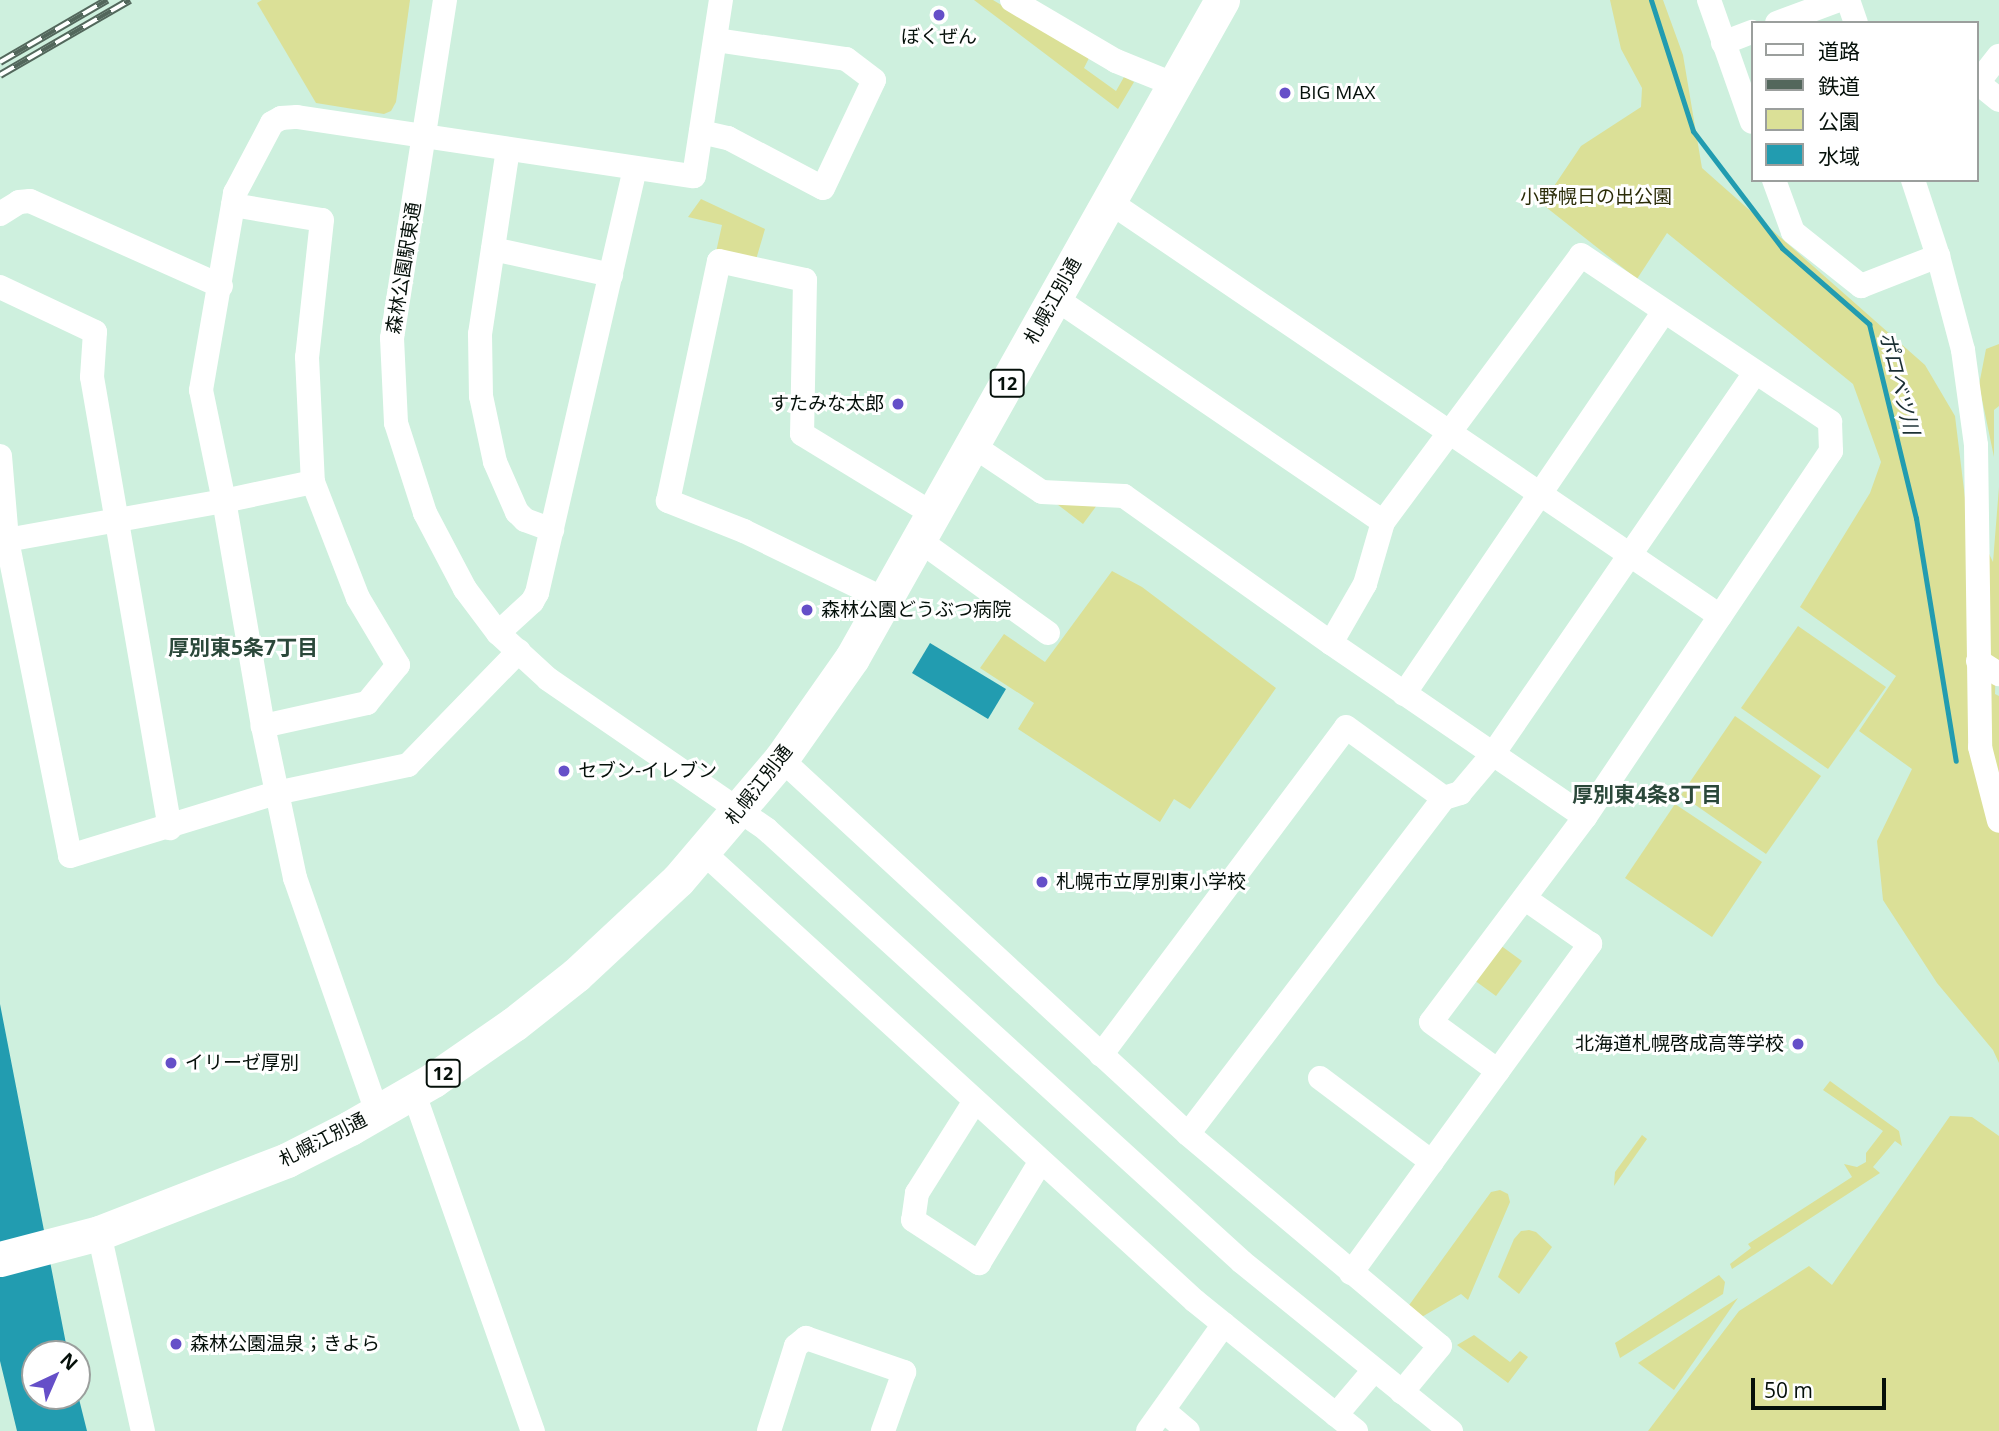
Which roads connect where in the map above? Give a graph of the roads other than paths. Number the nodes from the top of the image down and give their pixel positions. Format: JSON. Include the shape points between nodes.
{"nodes":[{"id":1,"x":445,"y":0,"type":"edge"},
{"id":2,"x":721,"y":0,"type":"edge"},
{"id":3,"x":1012,"y":0,"type":"edge"},
{"id":4,"x":1222,"y":0,"type":"edge"},
{"id":5,"x":1709,"y":0,"type":"edge"},
{"id":6,"x":1839,"y":0,"type":"edge"},
{"id":7,"x":1848,"y":0,"type":"edge"},
{"id":8,"x":1782,"y":21,"type":"edge"},
{"id":9,"x":1855,"y":21,"type":"edge"},
{"id":10,"x":1750,"y":33,"type":"edge"},
{"id":11,"x":715,"y":40,"type":"junction"},
{"id":12,"x":1723,"y":43,"type":"junction"},
{"id":13,"x":1999,"y":56,"type":"edge"},
{"id":14,"x":1978,"y":83,"type":"edge"},
{"id":15,"x":1173,"y":84,"type":"junction"},
{"id":16,"x":1978,"y":85,"type":"edge"},
{"id":17,"x":1999,"y":100,"type":"edge"},
{"id":18,"x":1750,"y":117,"type":"edge"},
{"id":19,"x":701,"y":132,"type":"junction"},
{"id":20,"x":424,"y":135,"type":"junction"},
{"id":21,"x":508,"y":149,"type":"junction"},
{"id":22,"x":635,"y":168,"type":"junction"},
{"id":23,"x":1775,"y":182,"type":"edge"},
{"id":24,"x":1914,"y":182,"type":"edge"},
{"id":25,"x":1107,"y":200,"type":"junction"},
{"id":26,"x":233,"y":205,"type":"junction"},
{"id":27,"x":0,"y":214,"type":"edge"},
{"id":28,"x":493,"y":249,"type":"junction"},
{"id":29,"x":1938,"y":256,"type":"junction"},
{"id":30,"x":611,"y":275,"type":"junction"},
{"id":31,"x":221,"y":286,"type":"junction"},
{"id":32,"x":0,"y":287,"type":"edge"},
{"id":33,"x":1055,"y":298,"type":"junction"},
{"id":34,"x":1664,"y":312,"type":"junction"},
{"id":35,"x":1755,"y":373,"type":"junction"},
{"id":36,"x":1450,"y":433,"type":"junction"},
{"id":37,"x":972,"y":445,"type":"junction"},
{"id":38,"x":0,"y":456,"type":"edge"},
{"id":39,"x":313,"y":482,"type":"junction"},
{"id":40,"x":1541,"y":494,"type":"junction"},
{"id":41,"x":225,"y":501,"type":"junction"},
{"id":42,"x":115,"y":520,"type":"junction"},
{"id":43,"x":1383,"y":522,"type":"junction"},
{"id":44,"x":926,"y":527,"type":"junction"},
{"id":45,"x":552,"y":530,"type":"junction"},
{"id":46,"x":7,"y":540,"type":"junction"},
{"id":47,"x":1630,"y":555,"type":"junction"},
{"id":48,"x":886,"y":600,"type":"junction"},
{"id":49,"x":1720,"y":616,"type":"junction"},
{"id":50,"x":498,"y":633,"type":"junction"},
{"id":51,"x":1048,"y":633,"type":"dead end"},
{"id":52,"x":1331,"y":643,"type":"junction"},
{"id":53,"x":519,"y":651,"type":"junction"},
{"id":54,"x":1989,"y":667,"type":"edge"},
{"id":55,"x":1404,"y":694,"type":"junction"},
{"id":56,"x":263,"y":726,"type":"junction"},
{"id":57,"x":1493,"y":754,"type":"junction"},
{"id":58,"x":781,"y":760,"type":"junction"},
{"id":59,"x":276,"y":793,"type":"junction"},
{"id":60,"x":1444,"y":798,"type":"junction"},
{"id":61,"x":740,"y":810,"type":"junction"},
{"id":62,"x":1585,"y":817,"type":"junction"},
{"id":63,"x":1999,"y":821,"type":"edge"},
{"id":64,"x":170,"y":828,"type":"junction"},
{"id":65,"x":704,"y":853,"type":"junction"},
{"id":66,"x":1524,"y":898,"type":"junction"},
{"id":67,"x":1101,"y":1055,"type":"junction"},
{"id":68,"x":1498,"y":1072,"type":"junction"},
{"id":69,"x":1320,"y":1078,"type":"dead end"},
{"id":70,"x":413,"y":1091,"type":"junction"},
{"id":71,"x":975,"y":1101,"type":"junction"},
{"id":72,"x":377,"y":1112,"type":"junction"},
{"id":73,"x":1188,"y":1134,"type":"junction"},
{"id":74,"x":1041,"y":1161,"type":"junction"},
{"id":75,"x":1432,"y":1162,"type":"junction"},
{"id":76,"x":90,"y":1236,"type":"junction"},
{"id":77,"x":0,"y":1259,"type":"edge"},
{"id":78,"x":1350,"y":1273,"type":"junction"},
{"id":79,"x":1224,"y":1324,"type":"junction"},
{"id":80,"x":1374,"y":1370,"type":"junction"},
{"id":81,"x":1402,"y":1392,"type":"junction"},
{"id":82,"x":1164,"y":1411,"type":"junction"},
{"id":83,"x":1336,"y":1415,"type":"junction"},
{"id":84,"x":143,"y":1431,"type":"edge"},
{"id":85,"x":533,"y":1431,"type":"edge"},
{"id":86,"x":769,"y":1431,"type":"edge"},
{"id":87,"x":883,"y":1431,"type":"edge"},
{"id":88,"x":1148,"y":1431,"type":"edge"},
{"id":89,"x":1188,"y":1431,"type":"edge"},
{"id":90,"x":1356,"y":1431,"type":"edge"},
{"id":91,"x":1451,"y":1431,"type":"edge"}],
"edges":[{"from":1,"to":20,"type":"street","name":"森林公園駅東通"},
{"from":2,"to":11,"type":"street"},
{"from":3,"to":15,"type":"street","via":[[1116,61]]},
{"from":4,"to":15,"type":"highway","name":"札幌江別通","number":"12"},
{"from":5,"to":12,"type":"street"},
{"from":6,"to":8,"type":"street"},
{"from":7,"to":9,"type":"street"},
{"from":10,"to":12,"type":"street"},
{"from":11,"to":19,"type":"street"},
{"from":11,"to":19,"type":"street","via":[[846,59],[874,80],[824,188],[728,138]]},
{"from":12,"to":18,"type":"street"},
{"from":13,"to":14,"type":"street"},
{"from":15,"to":25,"type":"highway","name":"札幌江別通","number":"12"},
{"from":16,"to":17,"type":"street"},
{"from":19,"to":22,"type":"street","via":[[694,176]]},
{"from":20,"to":21,"type":"street"},
{"from":20,"to":26,"type":"street","via":[[281,118],[272,123]]},
{"from":20,"to":50,"type":"street","name":"森林公園駅東通","via":[[392,338],[396,423],[425,513],[465,589]]},
{"from":21,"to":22,"type":"street"},
{"from":21,"to":28,"type":"street"},
{"from":22,"to":30,"type":"street"},
{"from":23,"to":29,"type":"street","via":[[1793,232],[1861,286]]},
{"from":24,"to":29,"type":"street"},
{"from":25,"to":33,"type":"highway","name":"札幌江別通","number":"12"},
{"from":25,"to":36,"type":"street"},
{"from":26,"to":31,"type":"street"},
{"from":26,"to":39,"type":"street","via":[[322,220],[307,357]]},
{"from":27,"to":31,"type":"street","via":[[30,201]]},
{"from":28,"to":30,"type":"street"},
{"from":28,"to":45,"type":"street","via":[[479,354],[485,423],[517,512]]},
{"from":29,"to":54,"type":"street","via":[[1963,350],[1976,445]]},
{"from":30,"to":45,"type":"street"},
{"from":31,"to":41,"type":"street","via":[[201,390]]},
{"from":32,"to":42,"type":"street","via":[[95,332],[92,377]]},
{"from":33,"to":37,"type":"highway","name":"札幌江別通","number":"12"},
{"from":33,"to":43,"type":"street"},
{"from":34,"to":35,"type":"street"},
{"from":34,"to":36,"type":"street","via":[[1581,255]]},
{"from":34,"to":40,"type":"street"},
{"from":35,"to":47,"type":"street"},
{"from":35,"to":49,"type":"street","via":[[1830,422],[1831,451]]},
{"from":36,"to":40,"type":"street"},
{"from":36,"to":43,"type":"street"},
{"from":37,"to":44,"type":"highway","name":"札幌江別通","number":"12"},
{"from":37,"to":52,"type":"street","via":[[1042,492],[1124,496]]},
{"from":38,"to":46,"type":"street"},
{"from":39,"to":41,"type":"street"},
{"from":39,"to":56,"type":"street","via":[[358,598],[398,665],[367,703]]},
{"from":40,"to":47,"type":"street"},
{"from":40,"to":55,"type":"street"},
{"from":41,"to":42,"type":"street"},
{"from":41,"to":56,"type":"street"},
{"from":42,"to":46,"type":"street"},
{"from":42,"to":64,"type":"street"},
{"from":43,"to":52,"type":"street","via":[[1365,584]]},
{"from":44,"to":48,"type":"highway","name":"札幌江別通","number":"12"},
{"from":44,"to":48,"type":"street","via":[[802,434],[805,280],[719,261],[668,500],[744,531]]},
{"from":44,"to":51,"type":"street"},
{"from":45,"to":50,"type":"street","via":[[535,598]]},
{"from":46,"to":64,"type":"street","via":[[70,856]]},
{"from":47,"to":49,"type":"street"},
{"from":47,"to":57,"type":"street"},
{"from":48,"to":58,"type":"highway","name":"札幌江別通","number":"12"},
{"from":49,"to":62,"type":"street"},
{"from":50,"to":53,"type":"street","name":"森林公園駅東通"},
{"from":52,"to":55,"type":"street"},
{"from":53,"to":59,"type":"street","via":[[408,765]]},
{"from":53,"to":61,"type":"street","name":"森林公園駅東通","via":[[548,679]]},
{"from":54,"to":63,"type":"street","via":[[1980,747]]},
{"from":55,"to":57,"type":"street"},
{"from":56,"to":59,"type":"street"},
{"from":57,"to":60,"type":"street","via":[[1460,793]]},
{"from":57,"to":62,"type":"street"},
{"from":58,"to":61,"type":"highway","name":"札幌江別通","number":"12"},
{"from":58,"to":67,"type":"street"},
{"from":59,"to":64,"type":"street"},
{"from":59,"to":72,"type":"street","via":[[295,878]]},
{"from":60,"to":67,"type":"street","via":[[1346,727]]},
{"from":60,"to":73,"type":"street"},
{"from":61,"to":65,"type":"highway","name":"札幌江別通","number":"12"},
{"from":61,"to":80,"type":"street","name":"森林公園駅東通","via":[[1242,1262]]},
{"from":62,"to":66,"type":"street"},
{"from":65,"to":70,"type":"highway","name":"札幌江別通","number":"12","via":[[576,975],[488,1042]]},
{"from":65,"to":71,"type":"street"},
{"from":66,"to":68,"type":"street","via":[[1590,944]]},
{"from":66,"to":68,"type":"street","via":[[1431,1022]]},
{"from":67,"to":73,"type":"street"},
{"from":68,"to":75,"type":"street"},
{"from":69,"to":75,"type":"street"},
{"from":70,"to":72,"type":"highway","name":"札幌江別通","number":"12"},
{"from":70,"to":85,"type":"street"},
{"from":71,"to":74,"type":"street"},
{"from":71,"to":74,"type":"street","via":[[917,1193],[913,1220],[979,1263]]},
{"from":72,"to":76,"type":"highway","name":"札幌江別通","number":"12","via":[[287,1160]]},
{"from":73,"to":78,"type":"street"},
{"from":74,"to":79,"type":"street"},
{"from":75,"to":78,"type":"street"},
{"from":76,"to":77,"type":"highway","name":"札幌江別通","number":"12"},
{"from":76,"to":84,"type":"street"},
{"from":78,"to":81,"type":"street","via":[[1440,1346]]},
{"from":79,"to":82,"type":"street"},
{"from":79,"to":83,"type":"street"},
{"from":80,"to":81,"type":"street","name":"森林公園駅東通"},
{"from":80,"to":83,"type":"street"},
{"from":81,"to":91,"type":"street","name":"森林公園駅東通"},
{"from":82,"to":88,"type":"street"},
{"from":82,"to":89,"type":"street"},
{"from":83,"to":90,"type":"street"},
{"from":86,"to":87,"type":"street","via":[[793,1355],[800,1339],[806,1338],[904,1372]]}]}
